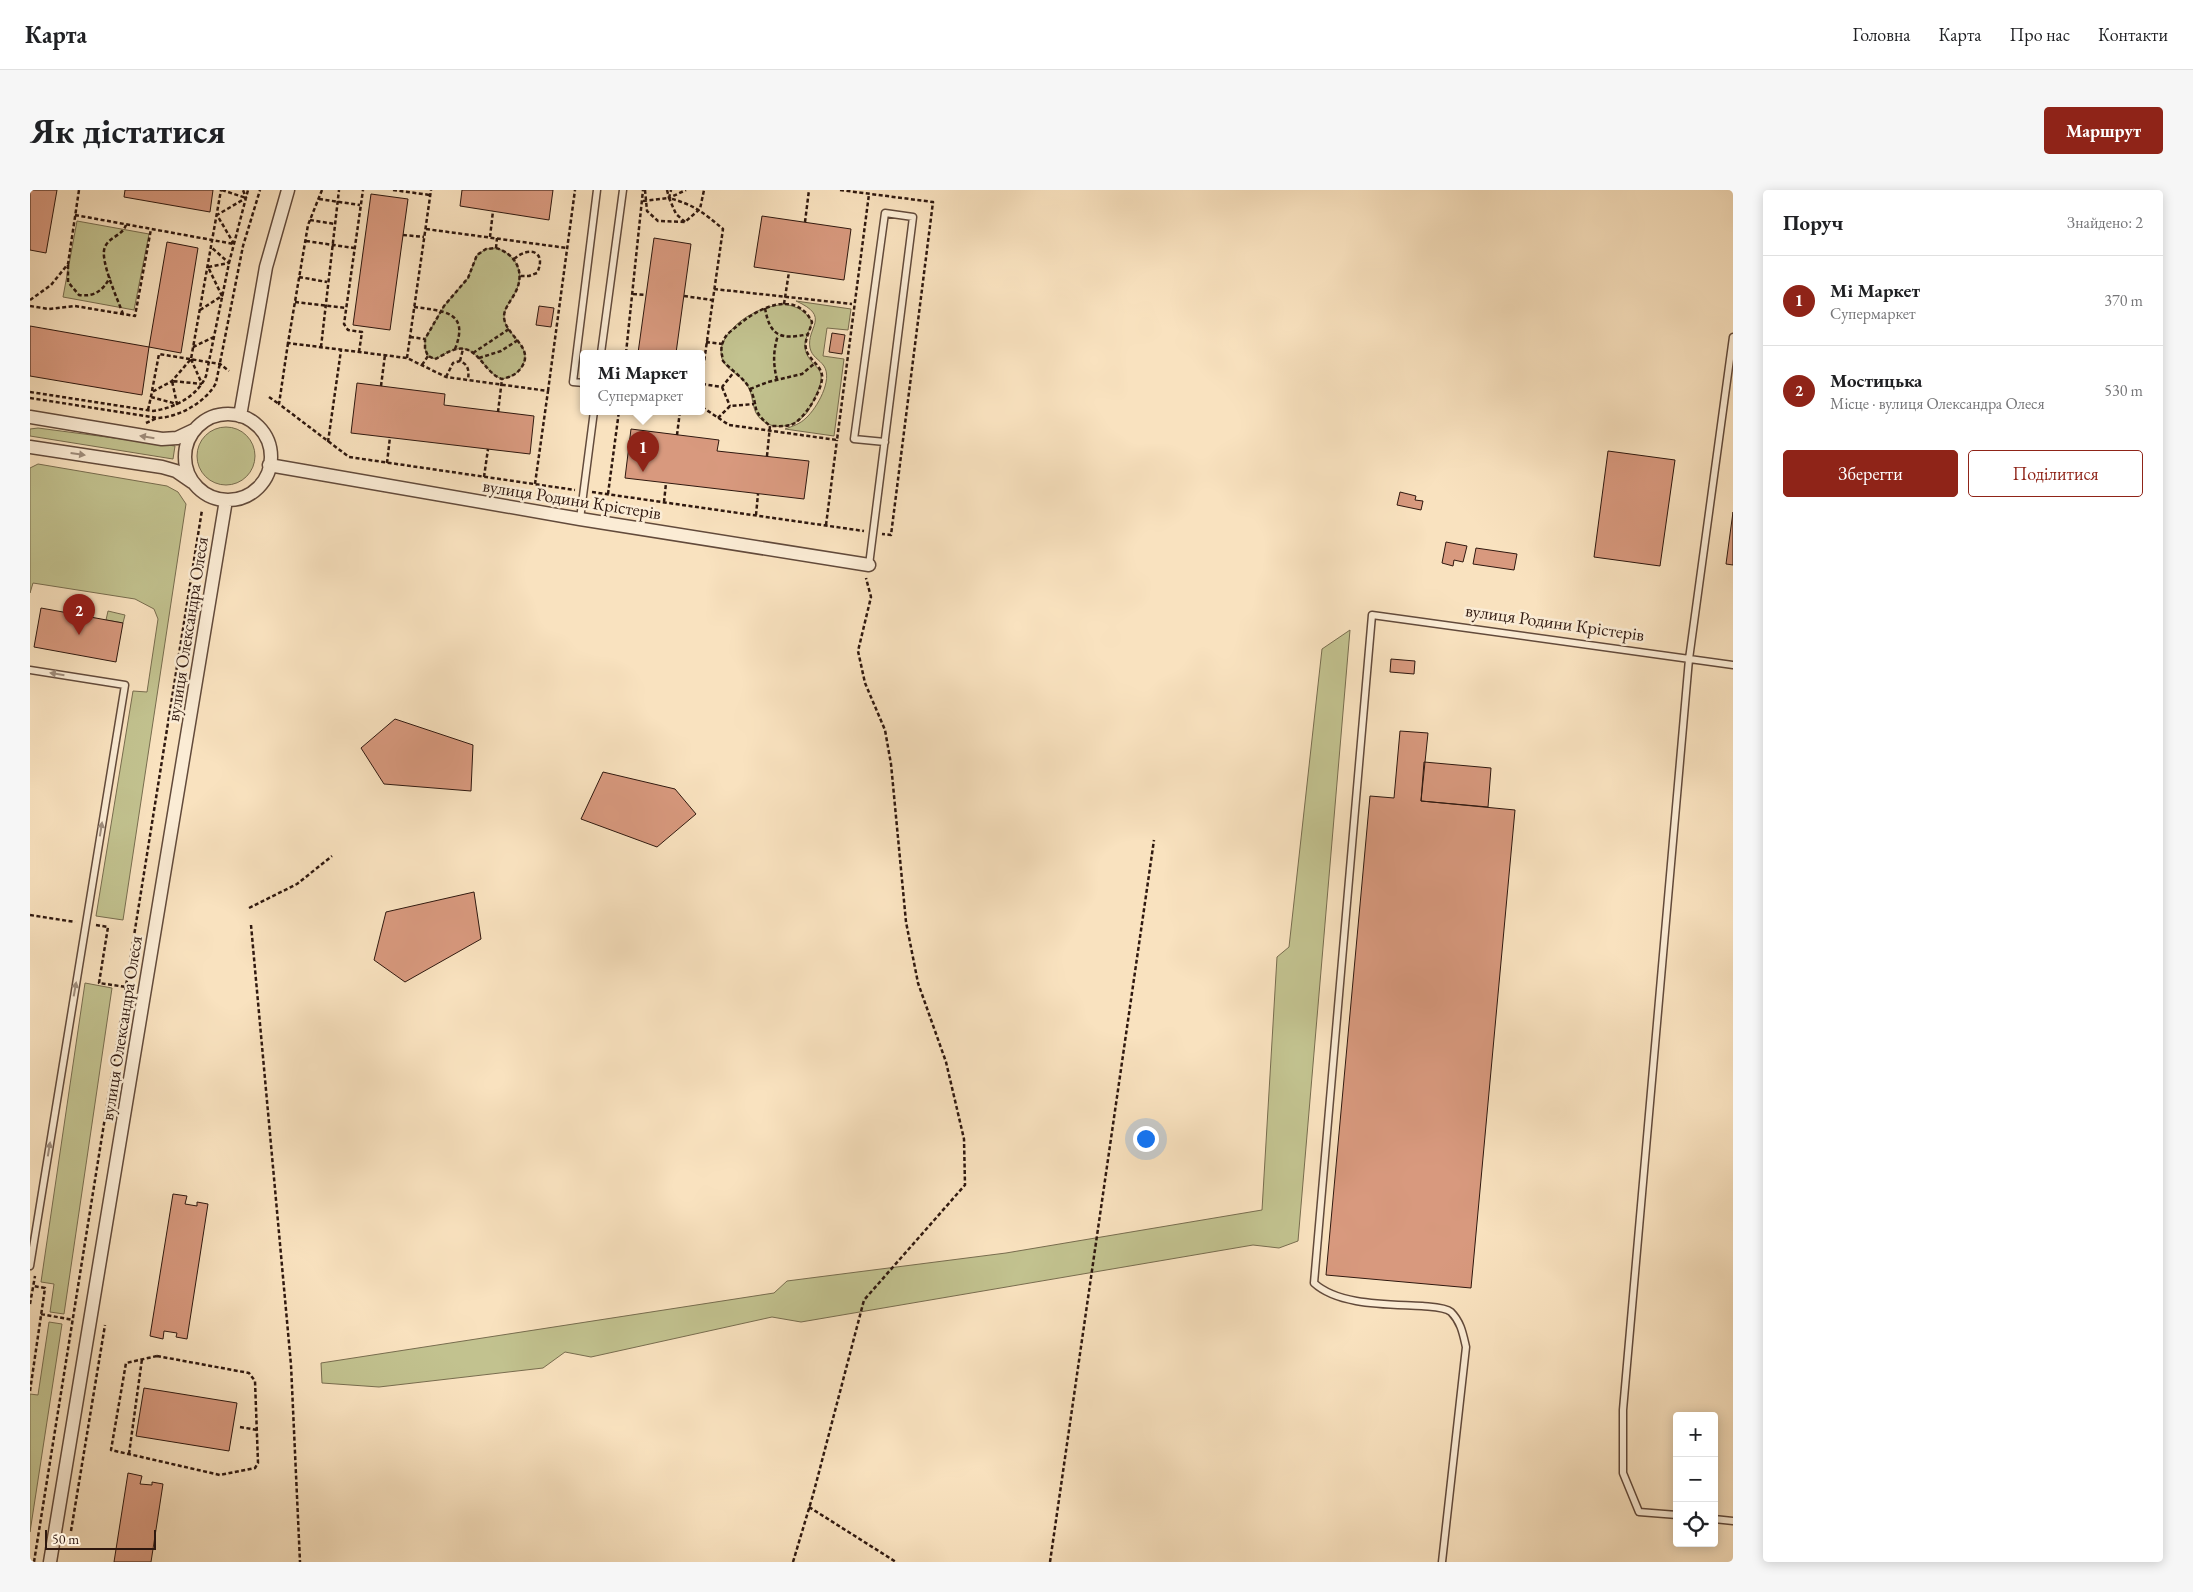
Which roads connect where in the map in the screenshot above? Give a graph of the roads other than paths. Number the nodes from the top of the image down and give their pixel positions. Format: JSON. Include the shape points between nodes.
{"nodes":[{"id":1,"x":288,"y":190,"type":"edge"},
{"id":2,"x":597,"y":190,"type":"edge"},
{"id":3,"x":623,"y":190,"type":"edge"},
{"id":4,"x":1733,"y":337,"type":"edge"},
{"id":5,"x":601,"y":350,"type":"edge"},
{"id":6,"x":580,"y":383,"type":"edge"},
{"id":7,"x":594,"y":415,"type":"edge"},
{"id":8,"x":240,"y":416,"type":"junction"},
{"id":9,"x":30,"y":417,"type":"edge"},
{"id":10,"x":194,"y":430,"type":"junction"},
{"id":11,"x":885,"y":442,"type":"junction"},
{"id":12,"x":30,"y":447,"type":"edge"},
{"id":13,"x":270,"y":466,"type":"junction"},
{"id":14,"x":194,"y":483,"type":"junction"},
{"id":15,"x":226,"y":500,"type":"junction"},
{"id":16,"x":580,"y":519,"type":"junction"},
{"id":17,"x":869,"y":565,"type":"joint"},
{"id":18,"x":1689,"y":659,"type":"junction"},
{"id":19,"x":1733,"y":665,"type":"edge"},
{"id":20,"x":30,"y":670,"type":"edge"},
{"id":21,"x":30,"y":1266,"type":"edge"},
{"id":22,"x":1673,"y":1515,"type":"edge"},
{"id":23,"x":1718,"y":1519,"type":"edge"},
{"id":24,"x":1733,"y":1520,"type":"edge"},
{"id":25,"x":50,"y":1562,"type":"edge"},
{"id":26,"x":1442,"y":1562,"type":"edge"}],
"edges":[{"from":1,"to":8,"type":"street","via":[[266,267]]},
{"from":2,"to":6,"type":"lane","via":[[573,382]]},
{"from":3,"to":5,"type":"lane"},
{"from":4,"to":18,"type":"lane"},
{"from":7,"to":16,"type":"lane"},
{"from":8,"to":10,"type":"street","via":[[213,416]]},
{"from":8,"to":13,"type":"street","via":[[254,422],[264,433],[270,447]]},
{"from":10,"to":9,"type":"street","one_way":true,"via":[[177,438],[162,439]]},
{"from":10,"to":14,"type":"street","via":[[188,441],[185,461]]},
{"from":11,"to":11,"type":"lane","via":[[913,216],[885,212],[854,439]]},
{"from":11,"to":17,"type":"lane"},
{"from":12,"to":14,"type":"street","one_way":true,"via":[[162,467],[176,471]]},
{"from":13,"to":15,"type":"street","via":[[258,488],[241,498]]},
{"from":13,"to":16,"type":"street","name":"вулиця Родини Крістерів"},
{"from":14,"to":15,"type":"street","via":[[205,494]]},
{"from":15,"to":25,"type":"street","name":"вулиця Олександра Олеся"},
{"from":16,"to":17,"type":"street","name":"вулиця Родини Крістерів"},
{"from":18,"to":19,"type":"lane","name":"вулиця Родини Крістерів"},
{"from":18,"to":22,"type":"lane","via":[[1623,1419],[1623,1473],[1639,1512]]},
{"from":18,"to":26,"type":"lane","name":"вулиця Родини Крістерів","via":[[1372,615],[1314,1283],[1322,1290],[1359,1302],[1450,1310],[1459,1322],[1466,1347]]},
{"from":21,"to":20,"type":"lane","one_way":true,"via":[[125,685]]},
{"from":23,"to":24,"type":"lane"}]}
